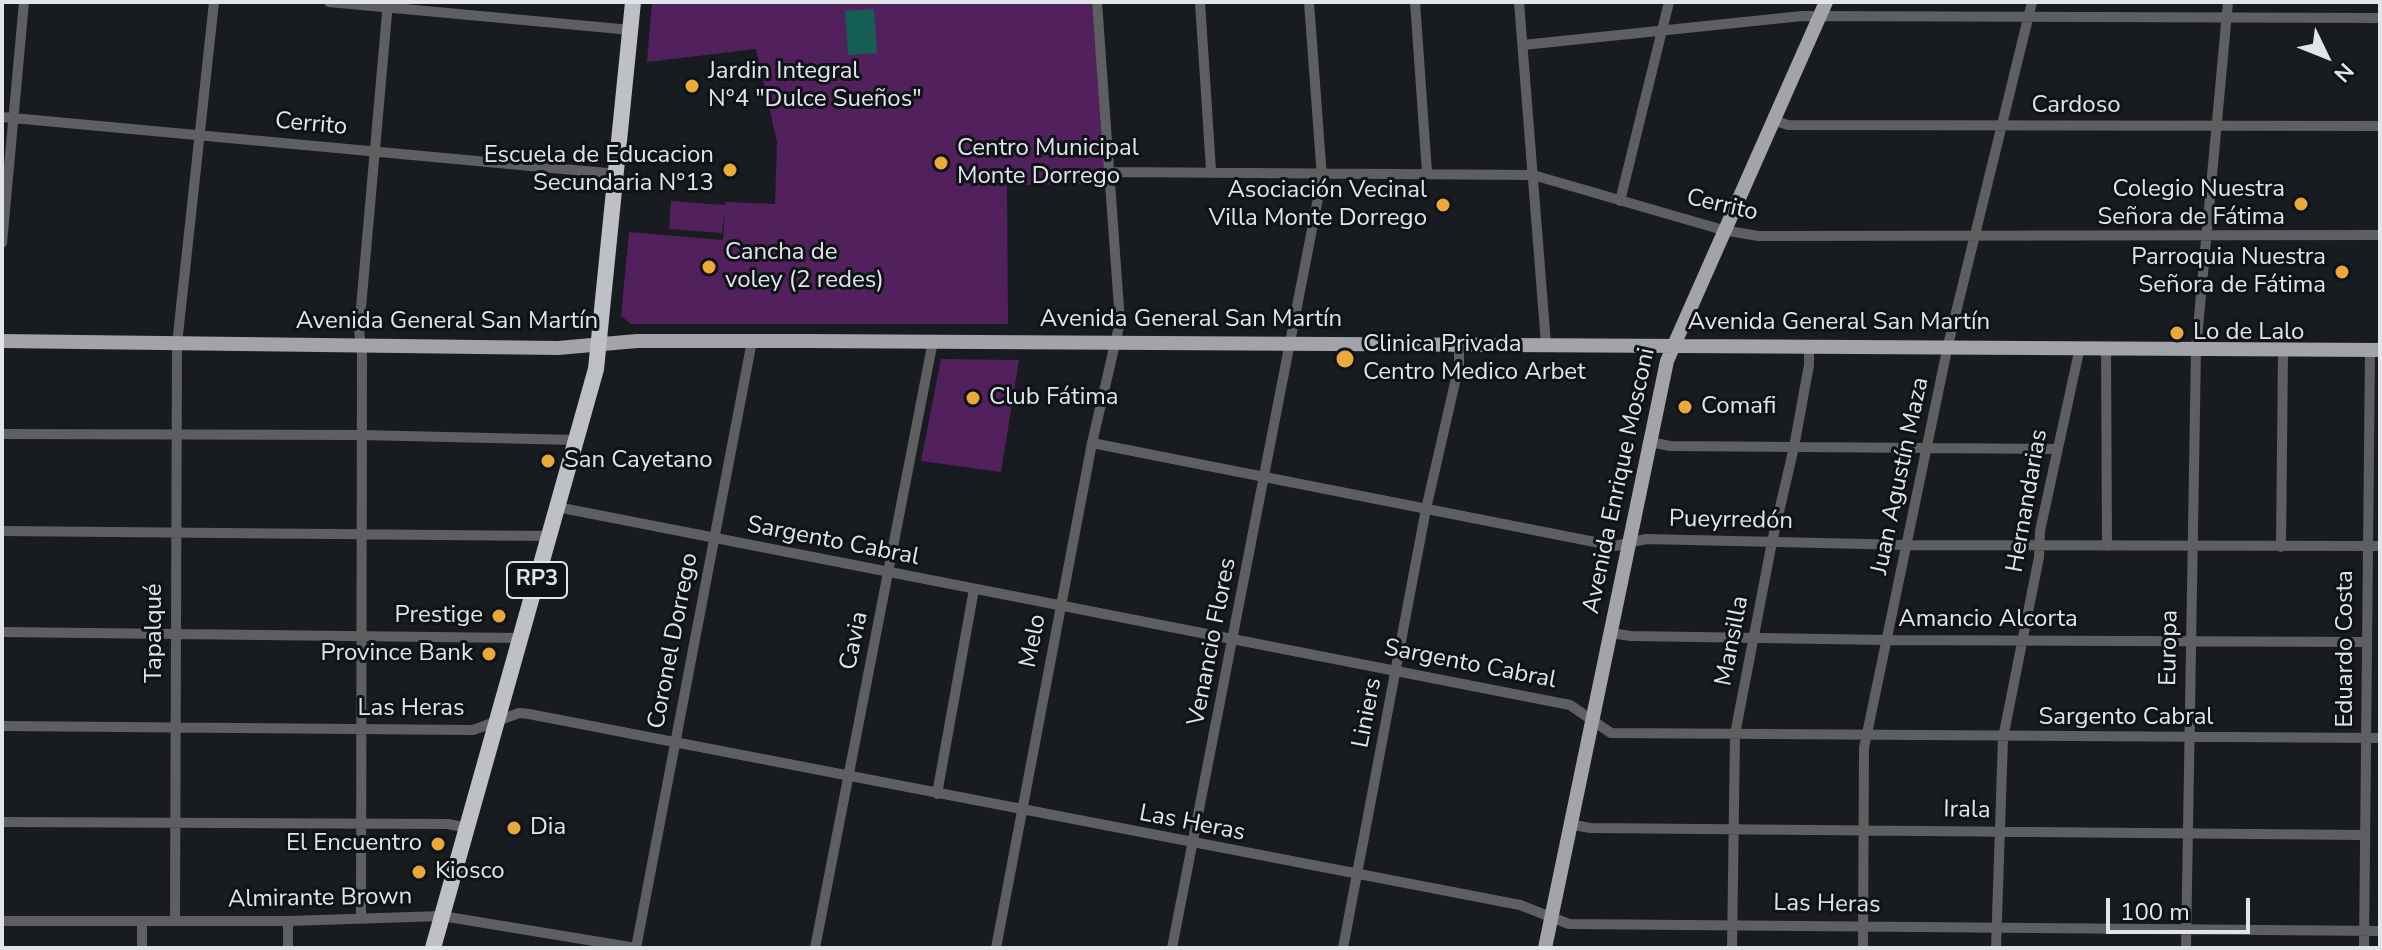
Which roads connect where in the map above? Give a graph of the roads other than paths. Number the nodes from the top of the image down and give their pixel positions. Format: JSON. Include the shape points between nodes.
{"nodes":[{"id":1,"x":24,"y":2,"type":"edge"},
{"id":2,"x":214,"y":2,"type":"edge"},
{"id":3,"x":329,"y":2,"type":"edge"},
{"id":4,"x":633,"y":2,"type":"edge"},
{"id":5,"x":1097,"y":2,"type":"edge"},
{"id":6,"x":1200,"y":2,"type":"edge"},
{"id":7,"x":1309,"y":2,"type":"edge"},
{"id":8,"x":1415,"y":2,"type":"edge"},
{"id":9,"x":1519,"y":2,"type":"edge"},
{"id":10,"x":1669,"y":2,"type":"edge"},
{"id":11,"x":1826,"y":2,"type":"edge"},
{"id":12,"x":2032,"y":2,"type":"edge"},
{"id":13,"x":2228,"y":2,"type":"edge"},
{"id":14,"x":388,"y":5,"type":"edge"},
{"id":15,"x":1820,"y":17,"type":"junction"},
{"id":16,"x":2028,"y":17,"type":"junction"},
{"id":17,"x":2380,"y":18,"type":"edge"},
{"id":18,"x":2226,"y":20,"type":"junction"},
{"id":19,"x":631,"y":30,"type":"junction"},
{"id":20,"x":1663,"y":31,"type":"junction"},
{"id":21,"x":1523,"y":45,"type":"junction"},
{"id":22,"x":2,"y":117,"type":"edge"},
{"id":23,"x":15,"y":118,"type":"junction"},
{"id":24,"x":1773,"y":120,"type":"junction"},
{"id":25,"x":2002,"y":126,"type":"junction"},
{"id":26,"x":2215,"y":126,"type":"junction"},
{"id":27,"x":2380,"y":126,"type":"edge"},
{"id":28,"x":199,"y":135,"type":"junction"},
{"id":29,"x":375,"y":151,"type":"junction"},
{"id":30,"x":1211,"y":170,"type":"junction"},
{"id":31,"x":1323,"y":171,"type":"junction"},
{"id":32,"x":1108,"y":172,"type":"junction"},
{"id":33,"x":1427,"y":172,"type":"junction"},
{"id":34,"x":617,"y":174,"type":"junction"},
{"id":35,"x":1533,"y":175,"type":"junction"},
{"id":36,"x":1620,"y":201,"type":"junction"},
{"id":37,"x":1723,"y":230,"type":"junction"},
{"id":38,"x":2205,"y":233,"type":"junction"},
{"id":39,"x":1976,"y":234,"type":"junction"},
{"id":40,"x":2380,"y":235,"type":"edge"},
{"id":41,"x":2,"y":243,"type":"edge"},
{"id":42,"x":2,"y":341,"type":"edge"},
{"id":43,"x":752,"y":341,"type":"junction"},
{"id":44,"x":933,"y":341,"type":"junction"},
{"id":45,"x":1115,"y":342,"type":"junction"},
{"id":46,"x":601,"y":343,"type":"junction"},
{"id":47,"x":1290,"y":343,"type":"junction"},
{"id":48,"x":177,"y":344,"type":"junction"},
{"id":49,"x":1546,"y":344,"type":"junction"},
{"id":50,"x":360,"y":345,"type":"junction"},
{"id":51,"x":1459,"y":345,"type":"junction"},
{"id":52,"x":1672,"y":345,"type":"junction"},
{"id":53,"x":1809,"y":345,"type":"junction"},
{"id":54,"x":1948,"y":345,"type":"junction"},
{"id":55,"x":2080,"y":347,"type":"junction"},
{"id":56,"x":2106,"y":348,"type":"junction"},
{"id":57,"x":2196,"y":349,"type":"junction"},
{"id":58,"x":2283,"y":349,"type":"junction"},
{"id":59,"x":2375,"y":350,"type":"edge"},
{"id":60,"x":2,"y":434,"type":"edge"},
{"id":61,"x":174,"y":435,"type":"junction"},
{"id":62,"x":362,"y":435,"type":"junction"},
{"id":63,"x":576,"y":440,"type":"junction"},
{"id":64,"x":1650,"y":442,"type":"junction"},
{"id":65,"x":1092,"y":443,"type":"junction"},
{"id":66,"x":1794,"y":447,"type":"junction"},
{"id":67,"x":1928,"y":447,"type":"junction"},
{"id":68,"x":2057,"y":449,"type":"junction"},
{"id":69,"x":1266,"y":478,"type":"junction"},
{"id":70,"x":557,"y":507,"type":"junction"},
{"id":71,"x":1426,"y":509,"type":"junction"},
{"id":72,"x":2,"y":531,"type":"edge"},
{"id":73,"x":361,"y":532,"type":"junction"},
{"id":74,"x":175,"y":533,"type":"junction"},
{"id":75,"x":550,"y":536,"type":"junction"},
{"id":76,"x":714,"y":540,"type":"junction"},
{"id":77,"x":1772,"y":542,"type":"junction"},
{"id":78,"x":1629,"y":543,"type":"junction"},
{"id":79,"x":1908,"y":545,"type":"junction"},
{"id":80,"x":2040,"y":545,"type":"junction"},
{"id":81,"x":2107,"y":546,"type":"junction"},
{"id":82,"x":2192,"y":546,"type":"junction"},
{"id":83,"x":2366,"y":546,"type":"junction"},
{"id":84,"x":2380,"y":546,"type":"edge"},
{"id":85,"x":2281,"y":547,"type":"junction"},
{"id":86,"x":889,"y":572,"type":"junction"},
{"id":87,"x":974,"y":589,"type":"junction"},
{"id":88,"x":1061,"y":605,"type":"junction"},
{"id":89,"x":2,"y":632,"type":"edge"},
{"id":90,"x":1610,"y":633,"type":"junction"},
{"id":91,"x":175,"y":634,"type":"junction"},
{"id":92,"x":360,"y":637,"type":"junction"},
{"id":93,"x":1753,"y":637,"type":"junction"},
{"id":94,"x":520,"y":638,"type":"junction"},
{"id":95,"x":1233,"y":640,"type":"junction"},
{"id":96,"x":1888,"y":640,"type":"junction"},
{"id":97,"x":2022,"y":640,"type":"junction"},
{"id":98,"x":2190,"y":642,"type":"junction"},
{"id":99,"x":2365,"y":642,"type":"junction"},
{"id":100,"x":1397,"y":671,"type":"junction"},
{"id":101,"x":498,"y":720,"type":"junction"},
{"id":102,"x":1591,"y":721,"type":"junction"},
{"id":103,"x":2,"y":726,"type":"edge"},
{"id":104,"x":176,"y":726,"type":"junction"},
{"id":105,"x":360,"y":730,"type":"junction"},
{"id":106,"x":1735,"y":734,"type":"junction"},
{"id":107,"x":1867,"y":737,"type":"junction"},
{"id":108,"x":2003,"y":738,"type":"junction"},
{"id":109,"x":2365,"y":738,"type":"junction"},
{"id":110,"x":2380,"y":738,"type":"edge"},
{"id":111,"x":2189,"y":739,"type":"junction"},
{"id":112,"x":675,"y":744,"type":"junction"},
{"id":113,"x":847,"y":777,"type":"junction"},
{"id":114,"x":937,"y":794,"type":"junction"},
{"id":115,"x":1022,"y":811,"type":"junction"},
{"id":116,"x":2,"y":822,"type":"edge"},
{"id":117,"x":174,"y":823,"type":"junction"},
{"id":118,"x":1569,"y":824,"type":"junction"},
{"id":119,"x":361,"y":826,"type":"junction"},
{"id":120,"x":468,"y":828,"type":"junction"},
{"id":121,"x":1733,"y":829,"type":"junction"},
{"id":122,"x":1863,"y":830,"type":"junction"},
{"id":123,"x":1998,"y":831,"type":"junction"},
{"id":124,"x":2188,"y":833,"type":"junction"},
{"id":125,"x":2364,"y":835,"type":"junction"},
{"id":126,"x":1193,"y":845,"type":"junction"},
{"id":127,"x":1356,"y":876,"type":"junction"},
{"id":128,"x":1551,"y":915,"type":"junction"},
{"id":129,"x":442,"y":916,"type":"junction"},
{"id":130,"x":361,"y":918,"type":"junction"},
{"id":131,"x":2,"y":921,"type":"edge"},
{"id":132,"x":175,"y":921,"type":"junction"},
{"id":133,"x":288,"y":921,"type":"junction"},
{"id":134,"x":142,"y":922,"type":"junction"},
{"id":135,"x":1732,"y":923,"type":"junction"},
{"id":136,"x":1863,"y":926,"type":"junction"},
{"id":137,"x":1997,"y":926,"type":"junction"},
{"id":138,"x":2187,"y":929,"type":"junction"},
{"id":139,"x":2364,"y":931,"type":"junction"},
{"id":140,"x":2380,"y":931,"type":"edge"},
{"id":141,"x":142,"y":948,"type":"edge"},
{"id":142,"x":288,"y":948,"type":"edge"},
{"id":143,"x":433,"y":948,"type":"edge"},
{"id":144,"x":636,"y":948,"type":"edge"},
{"id":145,"x":815,"y":948,"type":"edge"},
{"id":146,"x":998,"y":948,"type":"edge"},
{"id":147,"x":1172,"y":948,"type":"edge"},
{"id":148,"x":1343,"y":948,"type":"edge"},
{"id":149,"x":1545,"y":948,"type":"edge"},
{"id":150,"x":1732,"y":948,"type":"edge"},
{"id":151,"x":1863,"y":948,"type":"edge"},
{"id":152,"x":1996,"y":948,"type":"edge"},
{"id":153,"x":2186,"y":948,"type":"edge"},
{"id":154,"x":2364,"y":948,"type":"edge"}],
"edges":[{"from":1,"to":23,"type":"street"},
{"from":2,"to":28,"type":"street","name":"Tapalqué"},
{"from":3,"to":14,"type":"street"},
{"from":4,"to":19,"type":"highway","number":"RP3"},
{"from":5,"to":32,"type":"street","name":"Melo"},
{"from":6,"to":30,"type":"street"},
{"from":7,"to":31,"type":"street","name":"Venancio Flores"},
{"from":8,"to":33,"type":"street"},
{"from":9,"to":21,"type":"street"},
{"from":10,"to":20,"type":"street"},
{"from":11,"to":15,"type":"main road","name":"Avenida Enrique Mosconi"},
{"from":12,"to":16,"type":"street","name":"Juan Agustín Maza"},
{"from":13,"to":18,"type":"street","name":"Europa"},
{"from":14,"to":19,"type":"street"},
{"from":14,"to":29,"type":"street"},
{"from":15,"to":16,"type":"street"},
{"from":15,"to":20,"type":"street"},
{"from":15,"to":24,"type":"main road","name":"Avenida Enrique Mosconi"},
{"from":16,"to":18,"type":"street"},
{"from":16,"to":25,"type":"street","name":"Juan Agustín Maza"},
{"from":17,"to":18,"type":"street"},
{"from":18,"to":26,"type":"street","name":"Europa"},
{"from":19,"to":34,"type":"highway","number":"RP3"},
{"from":20,"to":21,"type":"street"},
{"from":20,"to":36,"type":"street"},
{"from":21,"to":35,"type":"street"},
{"from":22,"to":23,"type":"street","name":"Cerrito"},
{"from":23,"to":28,"type":"street","name":"Cerrito"},
{"from":23,"to":41,"type":"street"},
{"from":24,"to":25,"type":"street","name":"Cardoso","via":[[1788,125]]},
{"from":24,"to":37,"type":"main road","name":"Avenida Enrique Mosconi"},
{"from":25,"to":26,"type":"street","name":"Cardoso"},
{"from":25,"to":39,"type":"street","name":"Juan Agustín Maza"},
{"from":26,"to":27,"type":"street","name":"Cardoso"},
{"from":26,"to":38,"type":"street","name":"Europa"},
{"from":28,"to":29,"type":"street","name":"Cerrito"},
{"from":28,"to":48,"type":"street","name":"Tapalqué"},
{"from":29,"to":34,"type":"street","name":"Cerrito"},
{"from":29,"to":50,"type":"street"},
{"from":30,"to":31,"type":"street","name":"Cerrito"},
{"from":30,"to":32,"type":"street","name":"Cerrito"},
{"from":31,"to":33,"type":"street","name":"Cerrito"},
{"from":31,"to":47,"type":"street","name":"Venancio Flores"},
{"from":32,"to":45,"type":"street","name":"Melo","via":[[1120,322]]},
{"from":33,"to":35,"type":"street","name":"Cerrito"},
{"from":34,"to":46,"type":"highway","number":"RP3"},
{"from":35,"to":36,"type":"street","name":"Cerrito"},
{"from":35,"to":49,"type":"street"},
{"from":36,"to":37,"type":"street","name":"Cerrito"},
{"from":37,"to":39,"type":"street","name":"Cerrito","via":[[1758,236]]},
{"from":37,"to":52,"type":"main road","name":"Avenida Enrique Mosconi"},
{"from":38,"to":39,"type":"street","name":"Cerrito"},
{"from":38,"to":40,"type":"street","name":"Cerrito"},
{"from":38,"to":57,"type":"street","name":"Europa"},
{"from":39,"to":54,"type":"street","name":"Juan Agustín Maza"},
{"from":42,"to":48,"type":"main road","name":"Avenida General San Martín"},
{"from":43,"to":44,"type":"main road","name":"Avenida General San Martín"},
{"from":43,"to":46,"type":"main road","name":"Avenida General San Martín"},
{"from":43,"to":76,"type":"street","name":"Coronel Dorrego"},
{"from":44,"to":45,"type":"main road","name":"Avenida General San Martín"},
{"from":44,"to":86,"type":"street","name":"Cavia"},
{"from":45,"to":47,"type":"main road","name":"Avenida General San Martín"},
{"from":45,"to":65,"type":"street","name":"Melo"},
{"from":46,"to":50,"type":"main road","name":"Avenida General San Martín","via":[[558,348]]},
{"from":46,"to":63,"type":"highway","number":"RP3"},
{"from":47,"to":51,"type":"main road","name":"Avenida General San Martín"},
{"from":47,"to":69,"type":"street","name":"Venancio Flores"},
{"from":48,"to":50,"type":"main road","name":"Avenida General San Martín"},
{"from":48,"to":61,"type":"street","name":"Tapalqué"},
{"from":49,"to":51,"type":"main road","name":"Avenida General San Martín"},
{"from":49,"to":52,"type":"main road","name":"Avenida General San Martín"},
{"from":50,"to":62,"type":"street"},
{"from":51,"to":71,"type":"street","name":"Liniers"},
{"from":52,"to":53,"type":"main road","name":"Avenida General San Martín"},
{"from":52,"to":64,"type":"main road","name":"Avenida Enrique Mosconi"},
{"from":53,"to":54,"type":"main road","name":"Avenida General San Martín"},
{"from":53,"to":66,"type":"street","name":"Mansilla"},
{"from":54,"to":55,"type":"main road","name":"Avenida General San Martín"},
{"from":54,"to":67,"type":"street","name":"Juan Agustín Maza"},
{"from":55,"to":56,"type":"main road","name":"Avenida General San Martín"},
{"from":55,"to":68,"type":"street","name":"Hernandarias"},
{"from":56,"to":57,"type":"main road","name":"Avenida General San Martín"},
{"from":56,"to":81,"type":"street"},
{"from":57,"to":58,"type":"main road","name":"Avenida General San Martín"},
{"from":57,"to":82,"type":"street","name":"Europa"},
{"from":58,"to":59,"type":"main road","name":"Avenida General San Martín"},
{"from":58,"to":85,"type":"street"},
{"from":59,"to":83,"type":"street","name":"Eduardo Costa"},
{"from":60,"to":61,"type":"street"},
{"from":61,"to":62,"type":"street"},
{"from":61,"to":74,"type":"street","name":"Tapalqué"},
{"from":62,"to":63,"type":"street"},
{"from":62,"to":73,"type":"street"},
{"from":63,"to":70,"type":"highway","number":"RP3"},
{"from":64,"to":66,"type":"street"},
{"from":64,"to":78,"type":"main road","name":"Avenida Enrique Mosconi"},
{"from":65,"to":69,"type":"street","name":"Pueyrredón"},
{"from":65,"to":88,"type":"street","name":"Melo"},
{"from":66,"to":67,"type":"street"},
{"from":66,"to":77,"type":"street","name":"Mansilla"},
{"from":67,"to":68,"type":"street"},
{"from":67,"to":79,"type":"street","name":"Juan Agustín Maza"},
{"from":68,"to":80,"type":"street","name":"Hernandarias"},
{"from":69,"to":71,"type":"street","name":"Pueyrredón"},
{"from":69,"to":95,"type":"street","name":"Venancio Flores"},
{"from":70,"to":75,"type":"highway","number":"RP3"},
{"from":70,"to":76,"type":"street","name":"Sargento Cabral"},
{"from":71,"to":78,"type":"street","name":"Pueyrredón","via":[[1615,546]]},
{"from":71,"to":100,"type":"street","name":"Liniers"},
{"from":72,"to":74,"type":"street"},
{"from":73,"to":74,"type":"street"},
{"from":73,"to":75,"type":"street"},
{"from":73,"to":92,"type":"street"},
{"from":74,"to":91,"type":"street","name":"Tapalqué"},
{"from":75,"to":94,"type":"highway","number":"RP3"},
{"from":76,"to":86,"type":"street","name":"Sargento Cabral"},
{"from":76,"to":112,"type":"street","name":"Coronel Dorrego"},
{"from":77,"to":78,"type":"street","name":"Pueyrredón"},
{"from":77,"to":79,"type":"street","name":"Pueyrredón"},
{"from":77,"to":93,"type":"street","name":"Mansilla"},
{"from":78,"to":90,"type":"main road","name":"Avenida Enrique Mosconi"},
{"from":79,"to":80,"type":"street","name":"Pueyrredón"},
{"from":79,"to":96,"type":"street","name":"Juan Agustín Maza"},
{"from":80,"to":81,"type":"street","name":"Pueyrredón"},
{"from":80,"to":97,"type":"street","name":"Hernandarias"},
{"from":81,"to":82,"type":"street","name":"Pueyrredón"},
{"from":82,"to":85,"type":"street","name":"Pueyrredón"},
{"from":82,"to":98,"type":"street","name":"Europa"},
{"from":83,"to":84,"type":"street","name":"Pueyrredón"},
{"from":83,"to":85,"type":"street","name":"Pueyrredón"},
{"from":83,"to":99,"type":"street","name":"Eduardo Costa"},
{"from":86,"to":87,"type":"street","name":"Sargento Cabral"},
{"from":86,"to":113,"type":"street","name":"Cavia"},
{"from":87,"to":88,"type":"street","name":"Sargento Cabral"},
{"from":87,"to":114,"type":"street"},
{"from":88,"to":95,"type":"street","name":"Sargento Cabral"},
{"from":88,"to":115,"type":"street","name":"Melo"},
{"from":89,"to":91,"type":"street"},
{"from":90,"to":93,"type":"street","name":"Amancio Alcorta"},
{"from":90,"to":102,"type":"main road","name":"Avenida Enrique Mosconi"},
{"from":91,"to":92,"type":"street"},
{"from":91,"to":104,"type":"street","name":"Tapalqué"},
{"from":92,"to":94,"type":"street"},
{"from":92,"to":105,"type":"street"},
{"from":93,"to":96,"type":"street","name":"Amancio Alcorta"},
{"from":93,"to":106,"type":"street","name":"Mansilla"},
{"from":94,"to":101,"type":"highway","number":"RP3"},
{"from":95,"to":100,"type":"street","name":"Sargento Cabral"},
{"from":95,"to":126,"type":"street","name":"Venancio Flores"},
{"from":96,"to":97,"type":"street","name":"Amancio Alcorta"},
{"from":96,"to":107,"type":"street","name":"Juan Agustín Maza"},
{"from":97,"to":98,"type":"street","name":"Amancio Alcorta"},
{"from":97,"to":108,"type":"street","name":"Hernandarias"},
{"from":98,"to":99,"type":"street","name":"Amancio Alcorta"},
{"from":98,"to":111,"type":"street","name":"Europa"},
{"from":99,"to":109,"type":"street","name":"Eduardo Costa"},
{"from":100,"to":102,"type":"street","name":"Sargento Cabral","via":[[1570,705]]},
{"from":100,"to":127,"type":"street","name":"Liniers"},
{"from":101,"to":105,"type":"street","name":"Las Heras","via":[[473,730]]},
{"from":101,"to":112,"type":"street","name":"Las Heras","via":[[529,714]]},
{"from":101,"to":120,"type":"highway","number":"RP3"},
{"from":102,"to":106,"type":"street","name":"Sargento Cabral","via":[[1611,733]]},
{"from":102,"to":118,"type":"main road","name":"Avenida Enrique Mosconi"},
{"from":103,"to":104,"type":"street","name":"Las Heras"},
{"from":104,"to":105,"type":"street","name":"Las Heras"},
{"from":104,"to":117,"type":"street","name":"Tapalqué"},
{"from":105,"to":119,"type":"street"},
{"from":106,"to":107,"type":"street","name":"Sargento Cabral"},
{"from":106,"to":121,"type":"street","name":"Mansilla"},
{"from":107,"to":108,"type":"street","name":"Sargento Cabral"},
{"from":107,"to":122,"type":"street","name":"Juan Agustín Maza"},
{"from":108,"to":111,"type":"street","name":"Sargento Cabral"},
{"from":108,"to":123,"type":"street","name":"Hernandarias"},
{"from":109,"to":110,"type":"street","name":"Sargento Cabral"},
{"from":109,"to":111,"type":"street","name":"Sargento Cabral"},
{"from":109,"to":125,"type":"street","name":"Eduardo Costa"},
{"from":111,"to":124,"type":"street","name":"Europa"},
{"from":112,"to":113,"type":"street","name":"Las Heras"},
{"from":112,"to":144,"type":"street","name":"Coronel Dorrego"},
{"from":113,"to":114,"type":"street","name":"Las Heras"},
{"from":113,"to":145,"type":"street","name":"Cavia"},
{"from":114,"to":115,"type":"street","name":"Las Heras"},
{"from":115,"to":126,"type":"street","name":"Las Heras"},
{"from":115,"to":146,"type":"street","name":"Melo"},
{"from":116,"to":117,"type":"street"},
{"from":117,"to":119,"type":"street"},
{"from":117,"to":132,"type":"street","name":"Tapalqué"},
{"from":118,"to":121,"type":"street","name":"Irala"},
{"from":118,"to":128,"type":"main road","name":"Avenida Enrique Mosconi"},
{"from":119,"to":120,"type":"street"},
{"from":119,"to":130,"type":"street"},
{"from":120,"to":129,"type":"highway","number":"RP3"},
{"from":121,"to":122,"type":"street","name":"Irala"},
{"from":121,"to":135,"type":"street","name":"Mansilla"},
{"from":122,"to":123,"type":"street","name":"Irala"},
{"from":122,"to":136,"type":"street","name":"Juan Agustín Maza"},
{"from":123,"to":124,"type":"street","name":"Irala"},
{"from":123,"to":137,"type":"street","name":"Hernandarias"},
{"from":124,"to":125,"type":"street","name":"Irala"},
{"from":124,"to":138,"type":"street","name":"Europa"},
{"from":125,"to":139,"type":"street","name":"Eduardo Costa"},
{"from":126,"to":127,"type":"street","name":"Las Heras"},
{"from":126,"to":147,"type":"street","name":"Venancio Flores"},
{"from":127,"to":128,"type":"street","name":"Las Heras"},
{"from":127,"to":148,"type":"street","name":"Liniers"},
{"from":128,"to":135,"type":"street","name":"Las Heras","via":[[1569,924]]},
{"from":128,"to":149,"type":"main road","name":"Avenida Enrique Mosconi"},
{"from":129,"to":130,"type":"street","name":"Almirante Brown"},
{"from":129,"to":143,"type":"highway","number":"RP3"},
{"from":129,"to":144,"type":"street","name":"Almirante Brown"},
{"from":130,"to":133,"type":"street","name":"Almirante Brown"},
{"from":131,"to":134,"type":"street","name":"Almirante Brown"},
{"from":132,"to":133,"type":"street","name":"Almirante Brown"},
{"from":132,"to":134,"type":"street","name":"Almirante Brown"},
{"from":133,"to":142,"type":"street"},
{"from":134,"to":141,"type":"street"},
{"from":135,"to":136,"type":"street","name":"Las Heras"},
{"from":135,"to":150,"type":"street","name":"Mansilla"},
{"from":136,"to":137,"type":"street","name":"Las Heras"},
{"from":136,"to":151,"type":"street","name":"Juan Agustín Maza"},
{"from":137,"to":138,"type":"street","name":"Las Heras"},
{"from":137,"to":152,"type":"street","name":"Hernandarias"},
{"from":138,"to":139,"type":"street","name":"Las Heras"},
{"from":138,"to":153,"type":"street","name":"Europa"},
{"from":139,"to":140,"type":"street","name":"Las Heras"},
{"from":139,"to":154,"type":"street","name":"Eduardo Costa"}]}
